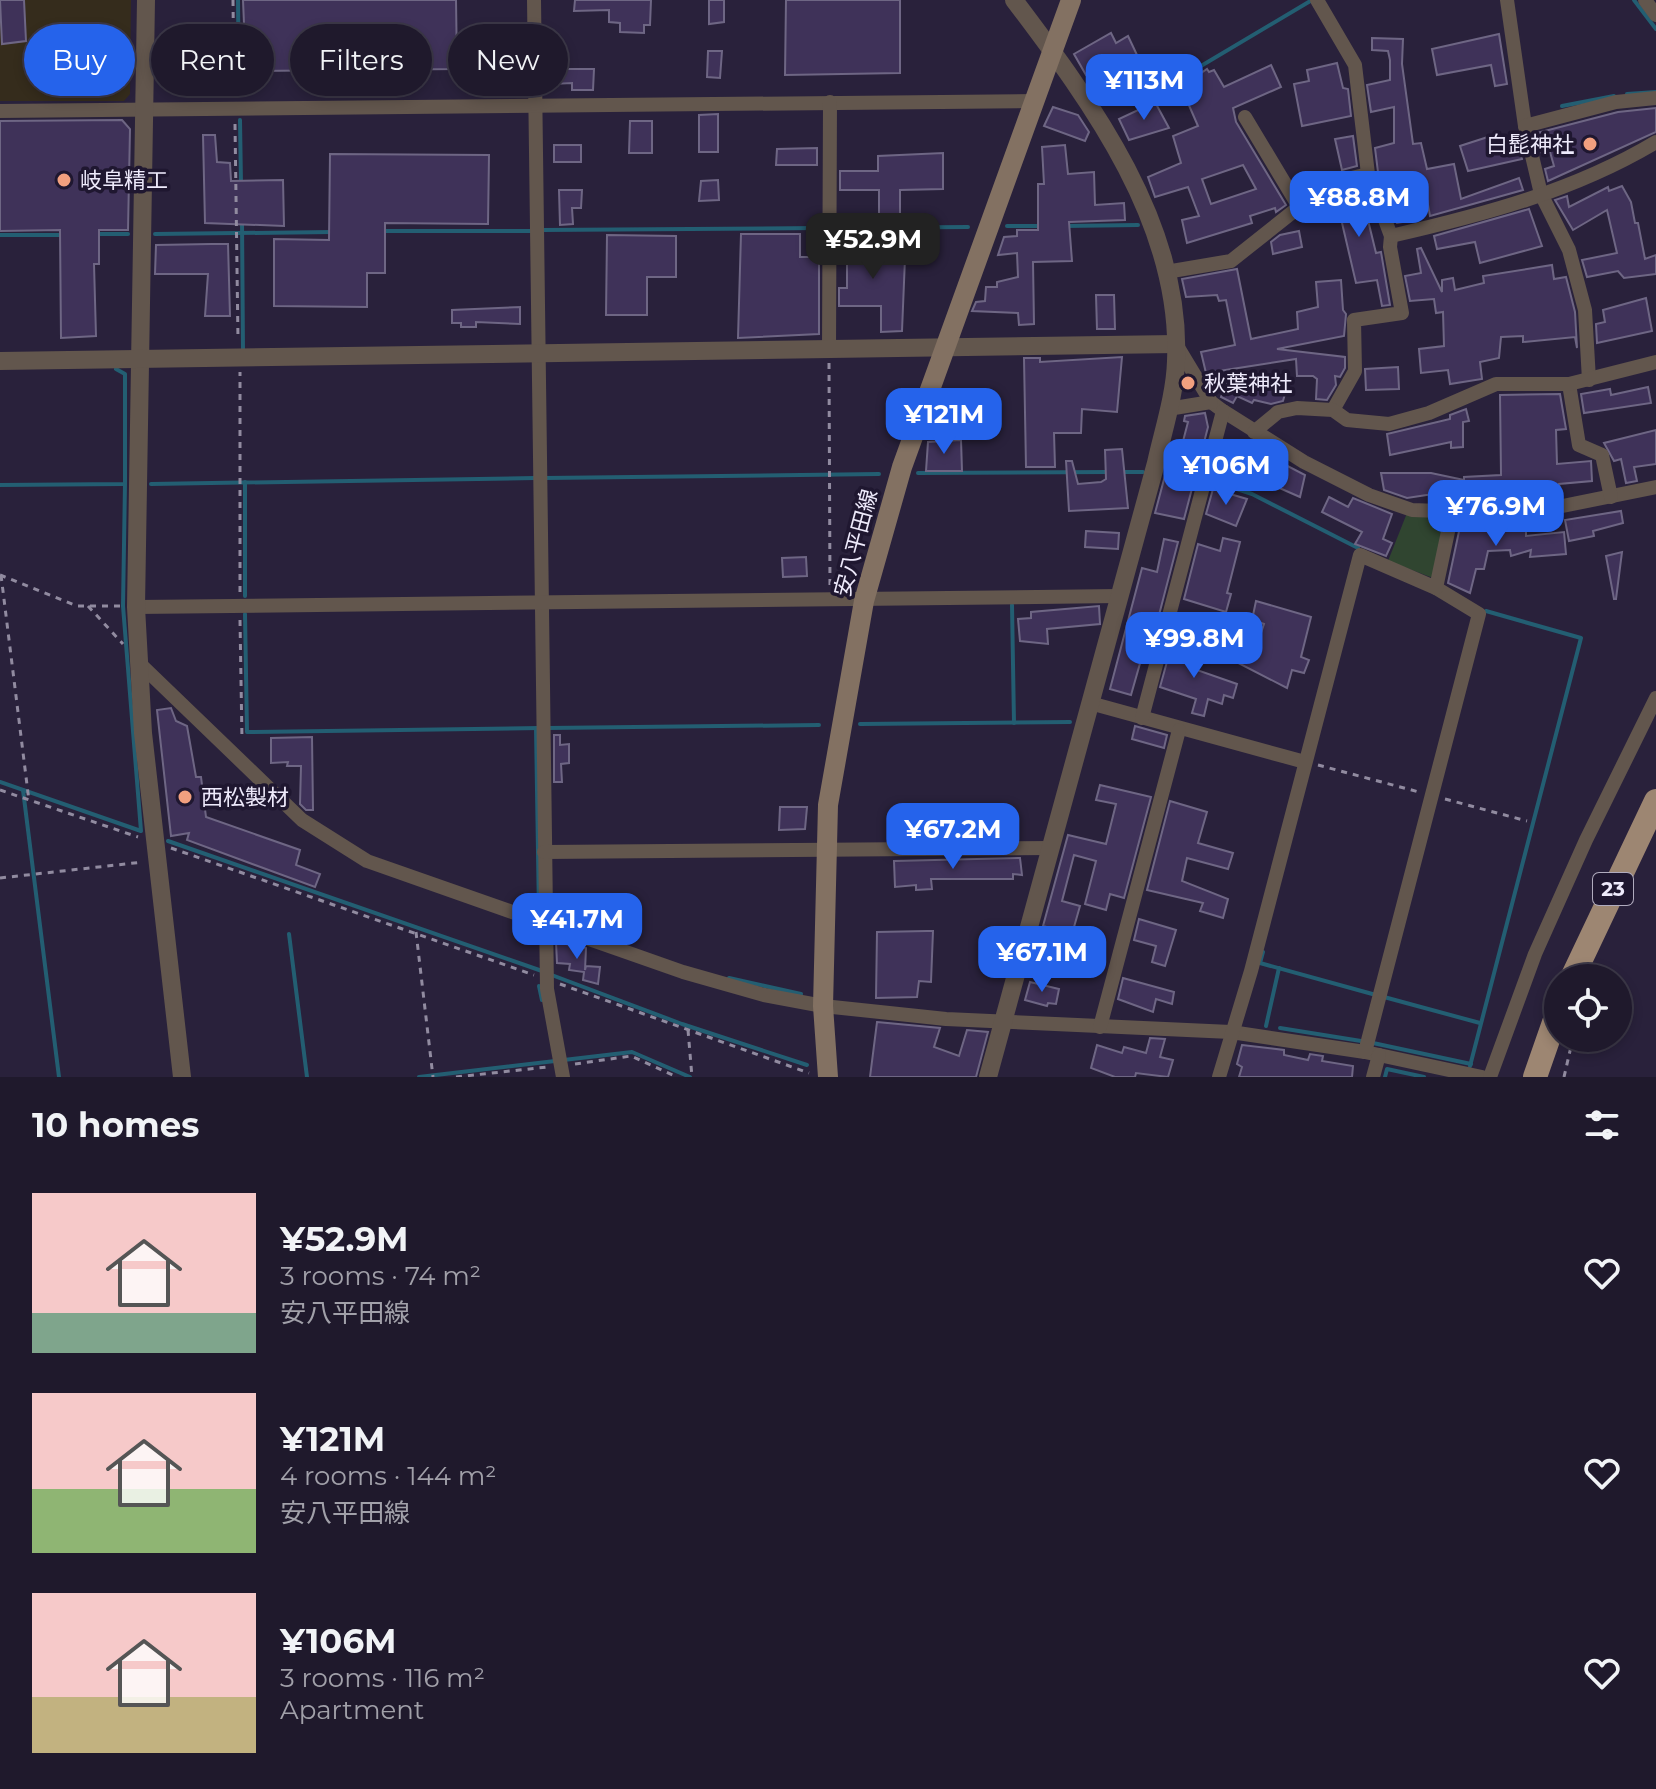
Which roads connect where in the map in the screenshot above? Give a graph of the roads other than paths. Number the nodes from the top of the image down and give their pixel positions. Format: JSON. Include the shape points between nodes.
{"nodes":[{"id":1,"x":146,"y":0,"type":"edge"},
{"id":2,"x":534,"y":0,"type":"edge"},
{"id":3,"x":1014,"y":0,"type":"edge"},
{"id":4,"x":1071,"y":0,"type":"edge"},
{"id":5,"x":1317,"y":0,"type":"edge"},
{"id":6,"x":1507,"y":0,"type":"edge"},
{"id":7,"x":1645,"y":0,"type":"edge"},
{"id":8,"x":1656,"y":15,"type":"edge"},
{"id":9,"x":1051,"y":53,"type":"junction"},
{"id":10,"x":1656,"y":98,"type":"edge"},
{"id":11,"x":1035,"y":101,"type":"junction"},
{"id":12,"x":830,"y":102,"type":"junction"},
{"id":13,"x":536,"y":105,"type":"junction"},
{"id":14,"x":144,"y":110,"type":"junction"},
{"id":15,"x":0,"y":111,"type":"edge"},
{"id":16,"x":1245,"y":117,"type":"dead end"},
{"id":17,"x":1525,"y":126,"type":"junction"},
{"id":18,"x":1656,"y":142,"type":"edge"},
{"id":19,"x":1368,"y":174,"type":"junction"},
{"id":20,"x":1541,"y":194,"type":"junction"},
{"id":21,"x":1299,"y":207,"type":"junction"},
{"id":22,"x":1391,"y":236,"type":"junction"},
{"id":23,"x":1166,"y":272,"type":"junction"},
{"id":24,"x":1176,"y":344,"type":"junction"},
{"id":25,"x":944,"y":349,"type":"junction"},
{"id":26,"x":829,"y":351,"type":"junction"},
{"id":27,"x":540,"y":354,"type":"junction"},
{"id":28,"x":141,"y":359,"type":"junction"},
{"id":29,"x":0,"y":361,"type":"edge"},
{"id":30,"x":1656,"y":362,"type":"edge"},
{"id":31,"x":1589,"y":380,"type":"junction"},
{"id":32,"x":1569,"y":384,"type":"junction"},
{"id":33,"x":1217,"y":406,"type":"junction"},
{"id":34,"x":1168,"y":409,"type":"junction"},
{"id":35,"x":1333,"y":410,"type":"junction"},
{"id":36,"x":1254,"y":432,"type":"junction"},
{"id":37,"x":1656,"y":487,"type":"edge"},
{"id":38,"x":1611,"y":497,"type":"junction"},
{"id":39,"x":1449,"y":512,"type":"junction"},
{"id":40,"x":1436,"y":588,"type":"junction"},
{"id":41,"x":1119,"y":596,"type":"junction"},
{"id":42,"x":864,"y":601,"type":"junction"},
{"id":43,"x":544,"y":603,"type":"junction"},
{"id":44,"x":136,"y":607,"type":"junction"},
{"id":45,"x":138,"y":662,"type":"junction"},
{"id":46,"x":1656,"y":698,"type":"edge"},
{"id":47,"x":1090,"y":703,"type":"junction"},
{"id":48,"x":1142,"y":718,"type":"junction"},
{"id":49,"x":1179,"y":730,"type":"junction"},
{"id":50,"x":1305,"y":762,"type":"junction"},
{"id":51,"x":1656,"y":801,"type":"edge"},
{"id":52,"x":1051,"y":848,"type":"junction"},
{"id":53,"x":826,"y":849,"type":"junction"},
{"id":54,"x":544,"y":852,"type":"junction"},
{"id":55,"x":547,"y":926,"type":"junction"},
{"id":56,"x":1579,"y":964,"type":"edge"},
{"id":57,"x":823,"y":1006,"type":"junction"},
{"id":58,"x":1006,"y":1019,"type":"junction"},
{"id":59,"x":1100,"y":1027,"type":"junction"},
{"id":60,"x":1231,"y":1032,"type":"junction"},
{"id":61,"x":1544,"y":1051,"type":"edge"},
{"id":62,"x":1372,"y":1054,"type":"junction"},
{"id":63,"x":821,"y":1076,"type":"edge"},
{"id":64,"x":182,"y":1077,"type":"edge"},
{"id":65,"x":563,"y":1077,"type":"edge"},
{"id":66,"x":988,"y":1077,"type":"edge"},
{"id":67,"x":1219,"y":1077,"type":"edge"},
{"id":68,"x":1373,"y":1077,"type":"edge"},
{"id":69,"x":1482,"y":1077,"type":"edge"},
{"id":70,"x":1490,"y":1077,"type":"edge"},
{"id":71,"x":1535,"y":1077,"type":"edge"}],
"edges":[{"from":1,"to":14,"type":"street"},
{"from":2,"to":13,"type":"street"},
{"from":3,"to":9,"type":"street"},
{"from":4,"to":9,"type":"main road","name":"安八平田線"},
{"from":5,"to":19,"type":"street","via":[[1355,65]]},
{"from":6,"to":17,"type":"street"},
{"from":7,"to":8,"type":"street"},
{"from":9,"to":11,"type":"main road","name":"安八平田線"},
{"from":9,"to":23,"type":"street","via":[[1135,185],[1154,226]]},
{"from":10,"to":17,"type":"street","via":[[1616,102]]},
{"from":11,"to":12,"type":"street"},
{"from":11,"to":25,"type":"main road","name":"安八平田線"},
{"from":12,"to":13,"type":"street"},
{"from":12,"to":26,"type":"street"},
{"from":13,"to":14,"type":"street"},
{"from":13,"to":27,"type":"street"},
{"from":14,"to":15,"type":"street"},
{"from":14,"to":28,"type":"street"},
{"from":16,"to":21,"type":"street"},
{"from":17,"to":20,"type":"street"},
{"from":18,"to":20,"type":"street","via":[[1615,167]]},
{"from":19,"to":21,"type":"street","via":[[1319,186]]},
{"from":19,"to":22,"type":"street"},
{"from":20,"to":22,"type":"street","via":[[1501,210]]},
{"from":20,"to":31,"type":"street","via":[[1569,250],[1585,310]]},
{"from":21,"to":23,"type":"street","via":[[1231,261]]},
{"from":22,"to":35,"type":"street","via":[[1402,313],[1354,320],[1355,371]]},
{"from":23,"to":24,"type":"street"},
{"from":24,"to":25,"type":"street"},
{"from":24,"to":33,"type":"street"},
{"from":24,"to":34,"type":"street"},
{"from":25,"to":26,"type":"street"},
{"from":25,"to":42,"type":"main road","name":"安八平田線","via":[[902,467]]},
{"from":26,"to":27,"type":"street"},
{"from":27,"to":28,"type":"street"},
{"from":27,"to":43,"type":"street"},
{"from":28,"to":29,"type":"street"},
{"from":28,"to":44,"type":"street"},
{"from":30,"to":31,"type":"street"},
{"from":31,"to":32,"type":"street"},
{"from":32,"to":35,"type":"street","via":[[1496,384],[1389,424],[1355,422]]},
{"from":32,"to":38,"type":"street","via":[[1579,445],[1602,455]]},
{"from":33,"to":34,"type":"street"},
{"from":33,"to":36,"type":"street"},
{"from":33,"to":48,"type":"street"},
{"from":34,"to":41,"type":"street"},
{"from":35,"to":36,"type":"street","via":[[1278,412]]},
{"from":36,"to":39,"type":"street","via":[[1369,495],[1412,510]]},
{"from":37,"to":38,"type":"street"},
{"from":38,"to":39,"type":"street","via":[[1523,514]]},
{"from":39,"to":40,"type":"street"},
{"from":40,"to":50,"type":"street","via":[[1360,555]]},
{"from":40,"to":62,"type":"street","via":[[1479,614]]},
{"from":41,"to":42,"type":"street"},
{"from":41,"to":47,"type":"street"},
{"from":42,"to":43,"type":"street"},
{"from":42,"to":53,"type":"main road","name":"安八平田線","via":[[828,805]]},
{"from":43,"to":44,"type":"street"},
{"from":43,"to":54,"type":"street"},
{"from":44,"to":45,"type":"street"},
{"from":45,"to":55,"type":"street","via":[[302,820],[367,861]]},
{"from":45,"to":64,"type":"street"},
{"from":46,"to":70,"type":"street","via":[[1535,954]]},
{"from":47,"to":48,"type":"street"},
{"from":47,"to":52,"type":"street"},
{"from":48,"to":49,"type":"street"},
{"from":49,"to":50,"type":"street"},
{"from":49,"to":59,"type":"street"},
{"from":50,"to":60,"type":"street"},
{"from":51,"to":56,"type":"main road","number":"23"},
{"from":52,"to":53,"type":"street"},
{"from":52,"to":58,"type":"street"},
{"from":53,"to":54,"type":"street"},
{"from":53,"to":57,"type":"main road","name":"安八平田線"},
{"from":54,"to":55,"type":"street"},
{"from":55,"to":57,"type":"street","via":[[683,972]]},
{"from":55,"to":65,"type":"street","via":[[547,979]]},
{"from":57,"to":58,"type":"street","via":[[946,1019]]},
{"from":57,"to":63,"type":"main road","name":"安八平田線"},
{"from":58,"to":59,"type":"street"},
{"from":58,"to":66,"type":"street"},
{"from":59,"to":60,"type":"street"},
{"from":60,"to":62,"type":"street"},
{"from":60,"to":67,"type":"street"},
{"from":61,"to":71,"type":"main road"},
{"from":62,"to":68,"type":"street"},
{"from":62,"to":69,"type":"street"}]}
